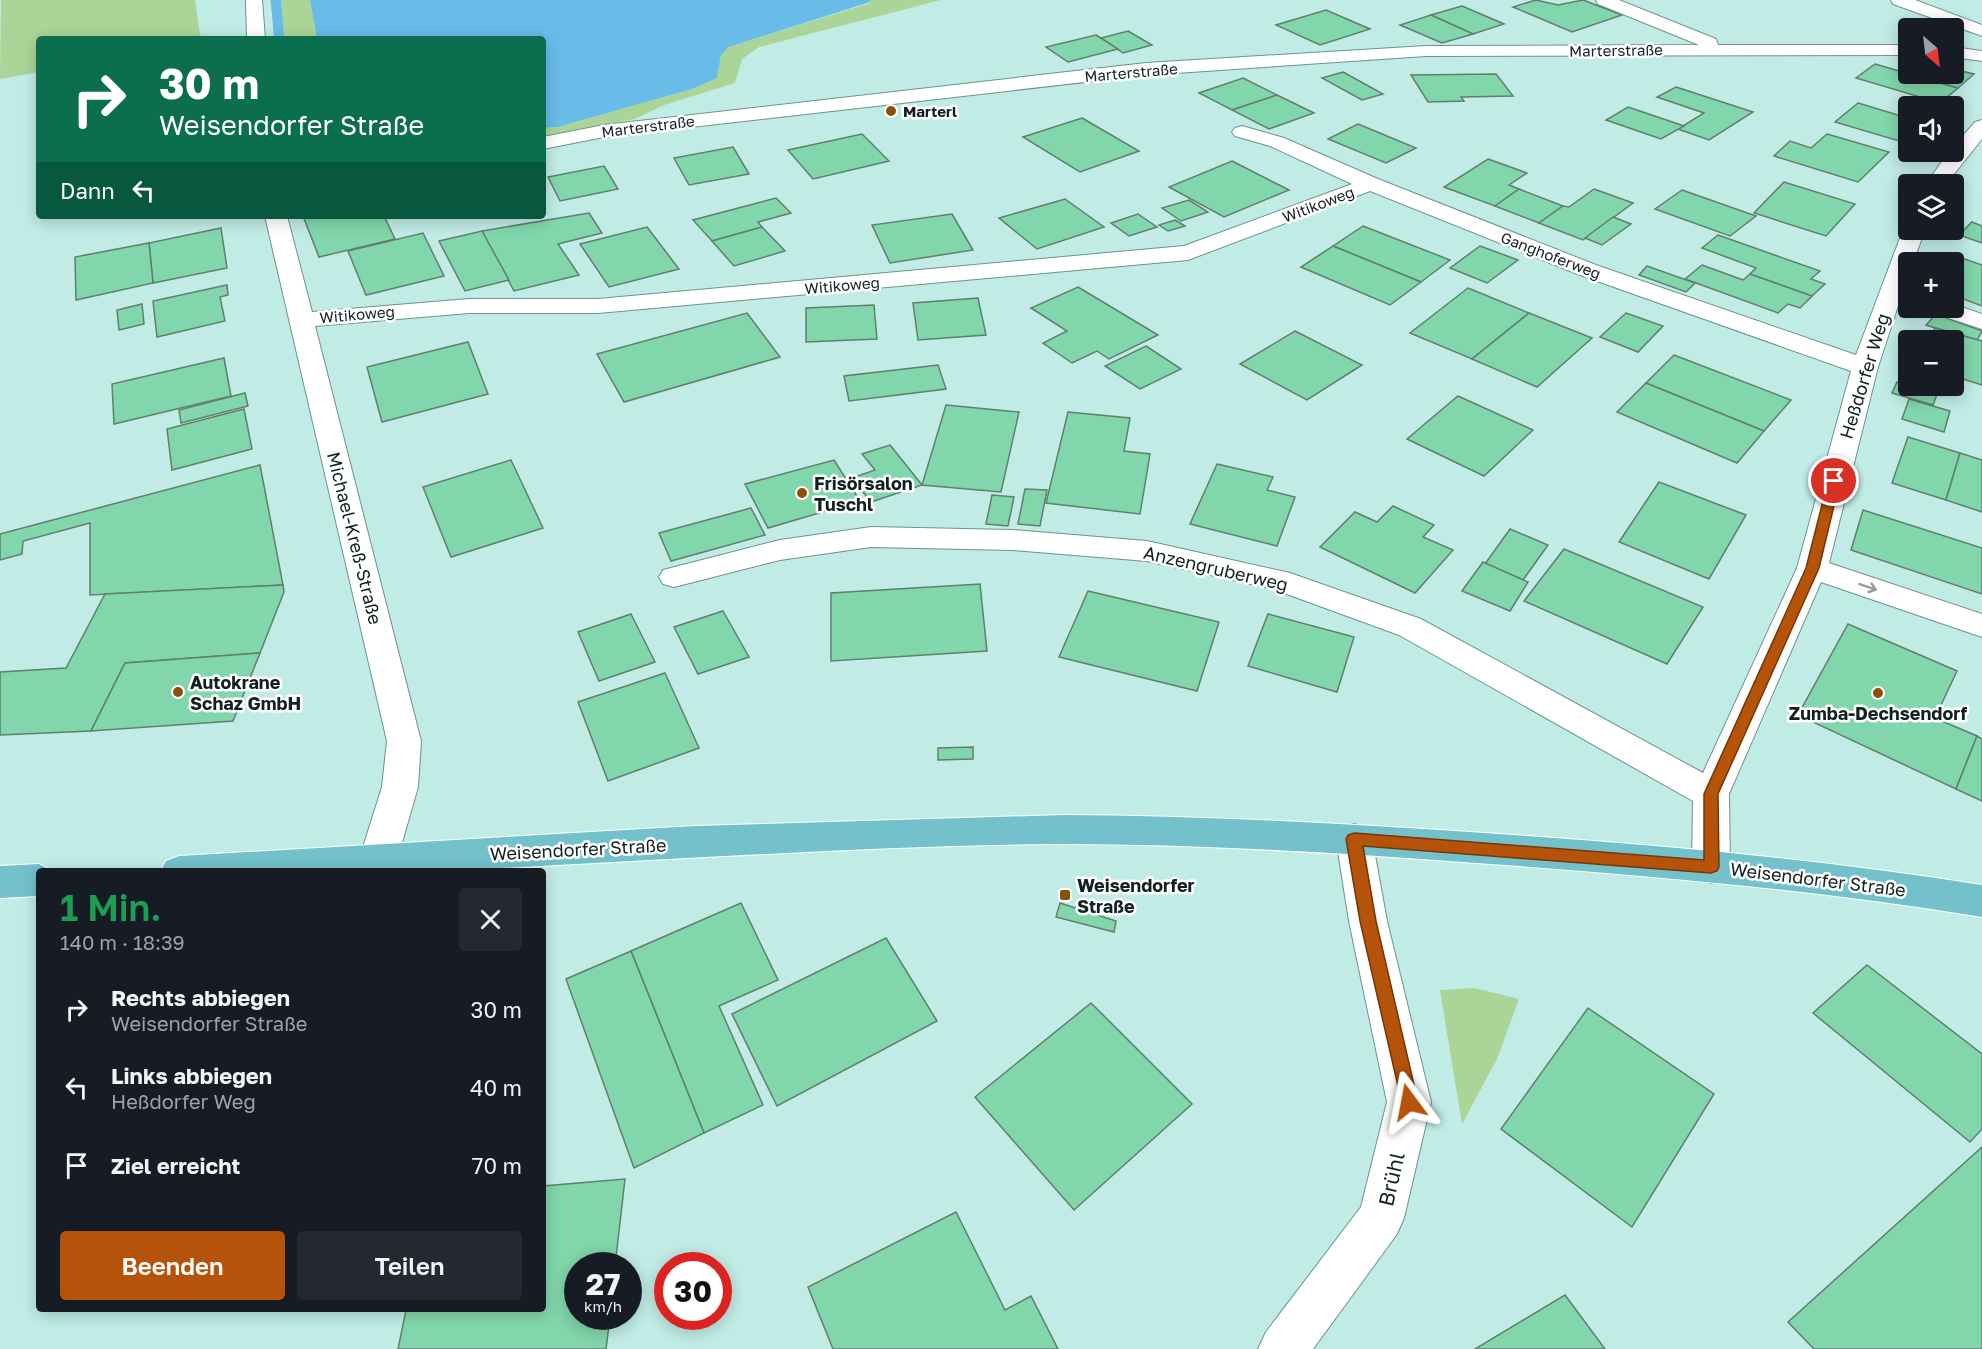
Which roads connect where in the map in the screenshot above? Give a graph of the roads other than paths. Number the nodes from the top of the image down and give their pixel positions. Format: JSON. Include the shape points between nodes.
{"nodes":[{"id":1,"x":254,"y":0,"type":"edge"},
{"id":2,"x":1605,"y":0,"type":"edge"},
{"id":3,"x":1899,"y":0,"type":"edge"},
{"id":4,"x":1982,"y":31,"type":"edge"},
{"id":5,"x":256,"y":36,"type":"edge"},
{"id":6,"x":1723,"y":48,"type":"junction"},
{"id":7,"x":1898,"y":50,"type":"edge"},
{"id":8,"x":1964,"y":54,"type":"edge"},
{"id":9,"x":1982,"y":57,"type":"edge"},
{"id":10,"x":1982,"y":126,"type":"edge"},
{"id":11,"x":1242,"y":132,"type":"dead end"},
{"id":12,"x":546,"y":142,"type":"edge"},
{"id":13,"x":1943,"y":174,"type":"edge"},
{"id":14,"x":1370,"y":184,"type":"junction"},
{"id":15,"x":277,"y":219,"type":"edge"},
{"id":16,"x":1898,"y":294,"type":"edge"},
{"id":17,"x":1964,"y":316,"type":"edge"},
{"id":18,"x":301,"y":320,"type":"junction"},
{"id":19,"x":1982,"y":322,"type":"edge"},
{"id":20,"x":1865,"y":367,"type":"junction"},
{"id":21,"x":1812,"y":568,"type":"junction"},
{"id":22,"x":674,"y":577,"type":"dead end"},
{"id":23,"x":1982,"y":626,"type":"edge"},
{"id":24,"x":1711,"y":794,"type":"junction"},
{"id":25,"x":1354,"y":839,"type":"junction"},
{"id":26,"x":378,"y":860,"type":"junction"},
{"id":27,"x":1711,"y":867,"type":"junction"},
{"id":28,"x":245,"y":868,"type":"edge"},
{"id":29,"x":36,"y":880,"type":"edge"},
{"id":30,"x":0,"y":882,"type":"edge"},
{"id":31,"x":1982,"y":900,"type":"edge"},
{"id":32,"x":1283,"y":1349,"type":"edge"}],
"edges":[{"from":1,"to":5,"type":"street"},
{"from":2,"to":6,"type":"street","name":"Marterstraße"},
{"from":3,"to":4,"type":"street"},
{"from":6,"to":7,"type":"street","name":"Marterstraße"},
{"from":6,"to":12,"type":"street","name":"Marterstraße","via":[[1426,51],[1146,69],[604,131]]},
{"from":8,"to":9,"type":"street"},
{"from":10,"to":13,"type":"street"},
{"from":11,"to":14,"type":"street","name":"Ganghoferweg","via":[[1277,142]]},
{"from":14,"to":18,"type":"street","name":"Witikoweg","via":[[1188,253],[598,306],[469,306]]},
{"from":14,"to":20,"type":"street","name":"Ganghoferweg","via":[[1588,270]]},
{"from":15,"to":18,"type":"street","name":"Michael-Kreß-Straße"},
{"from":16,"to":20,"type":"street","name":"Heßdorfer Weg"},
{"from":17,"to":19,"type":"street"},
{"from":18,"to":26,"type":"street","name":"Michael-Kreß-Straße","via":[[404,741],[400,787]]},
{"from":20,"to":21,"type":"street","name":"Heßdorfer Weg"},
{"from":21,"to":23,"type":"street","one_way":true},
{"from":21,"to":24,"type":"street","name":"Heßdorfer Weg"},
{"from":22,"to":24,"type":"street","name":"Anzengruberweg","via":[[780,550],[871,537],[1012,540],[1147,551],[1279,580],[1410,627]]},
{"from":24,"to":27,"type":"street","name":"Heßdorfer Weg"},
{"from":25,"to":26,"type":"main road","name":"Weisendorfer Straße","via":[[1204,832],[1007,830],[750,839]]},
{"from":25,"to":27,"type":"main road","name":"Weisendorfer Straße"},
{"from":25,"to":32,"type":"street","name":"Brühl","via":[[1368,921],[1409,1102],[1381,1218]]},
{"from":26,"to":28,"type":"main road","name":"Weisendorfer Straße"},
{"from":27,"to":31,"type":"main road","name":"Weisendorfer Straße"},
{"from":29,"to":30,"type":"main road"}]}
